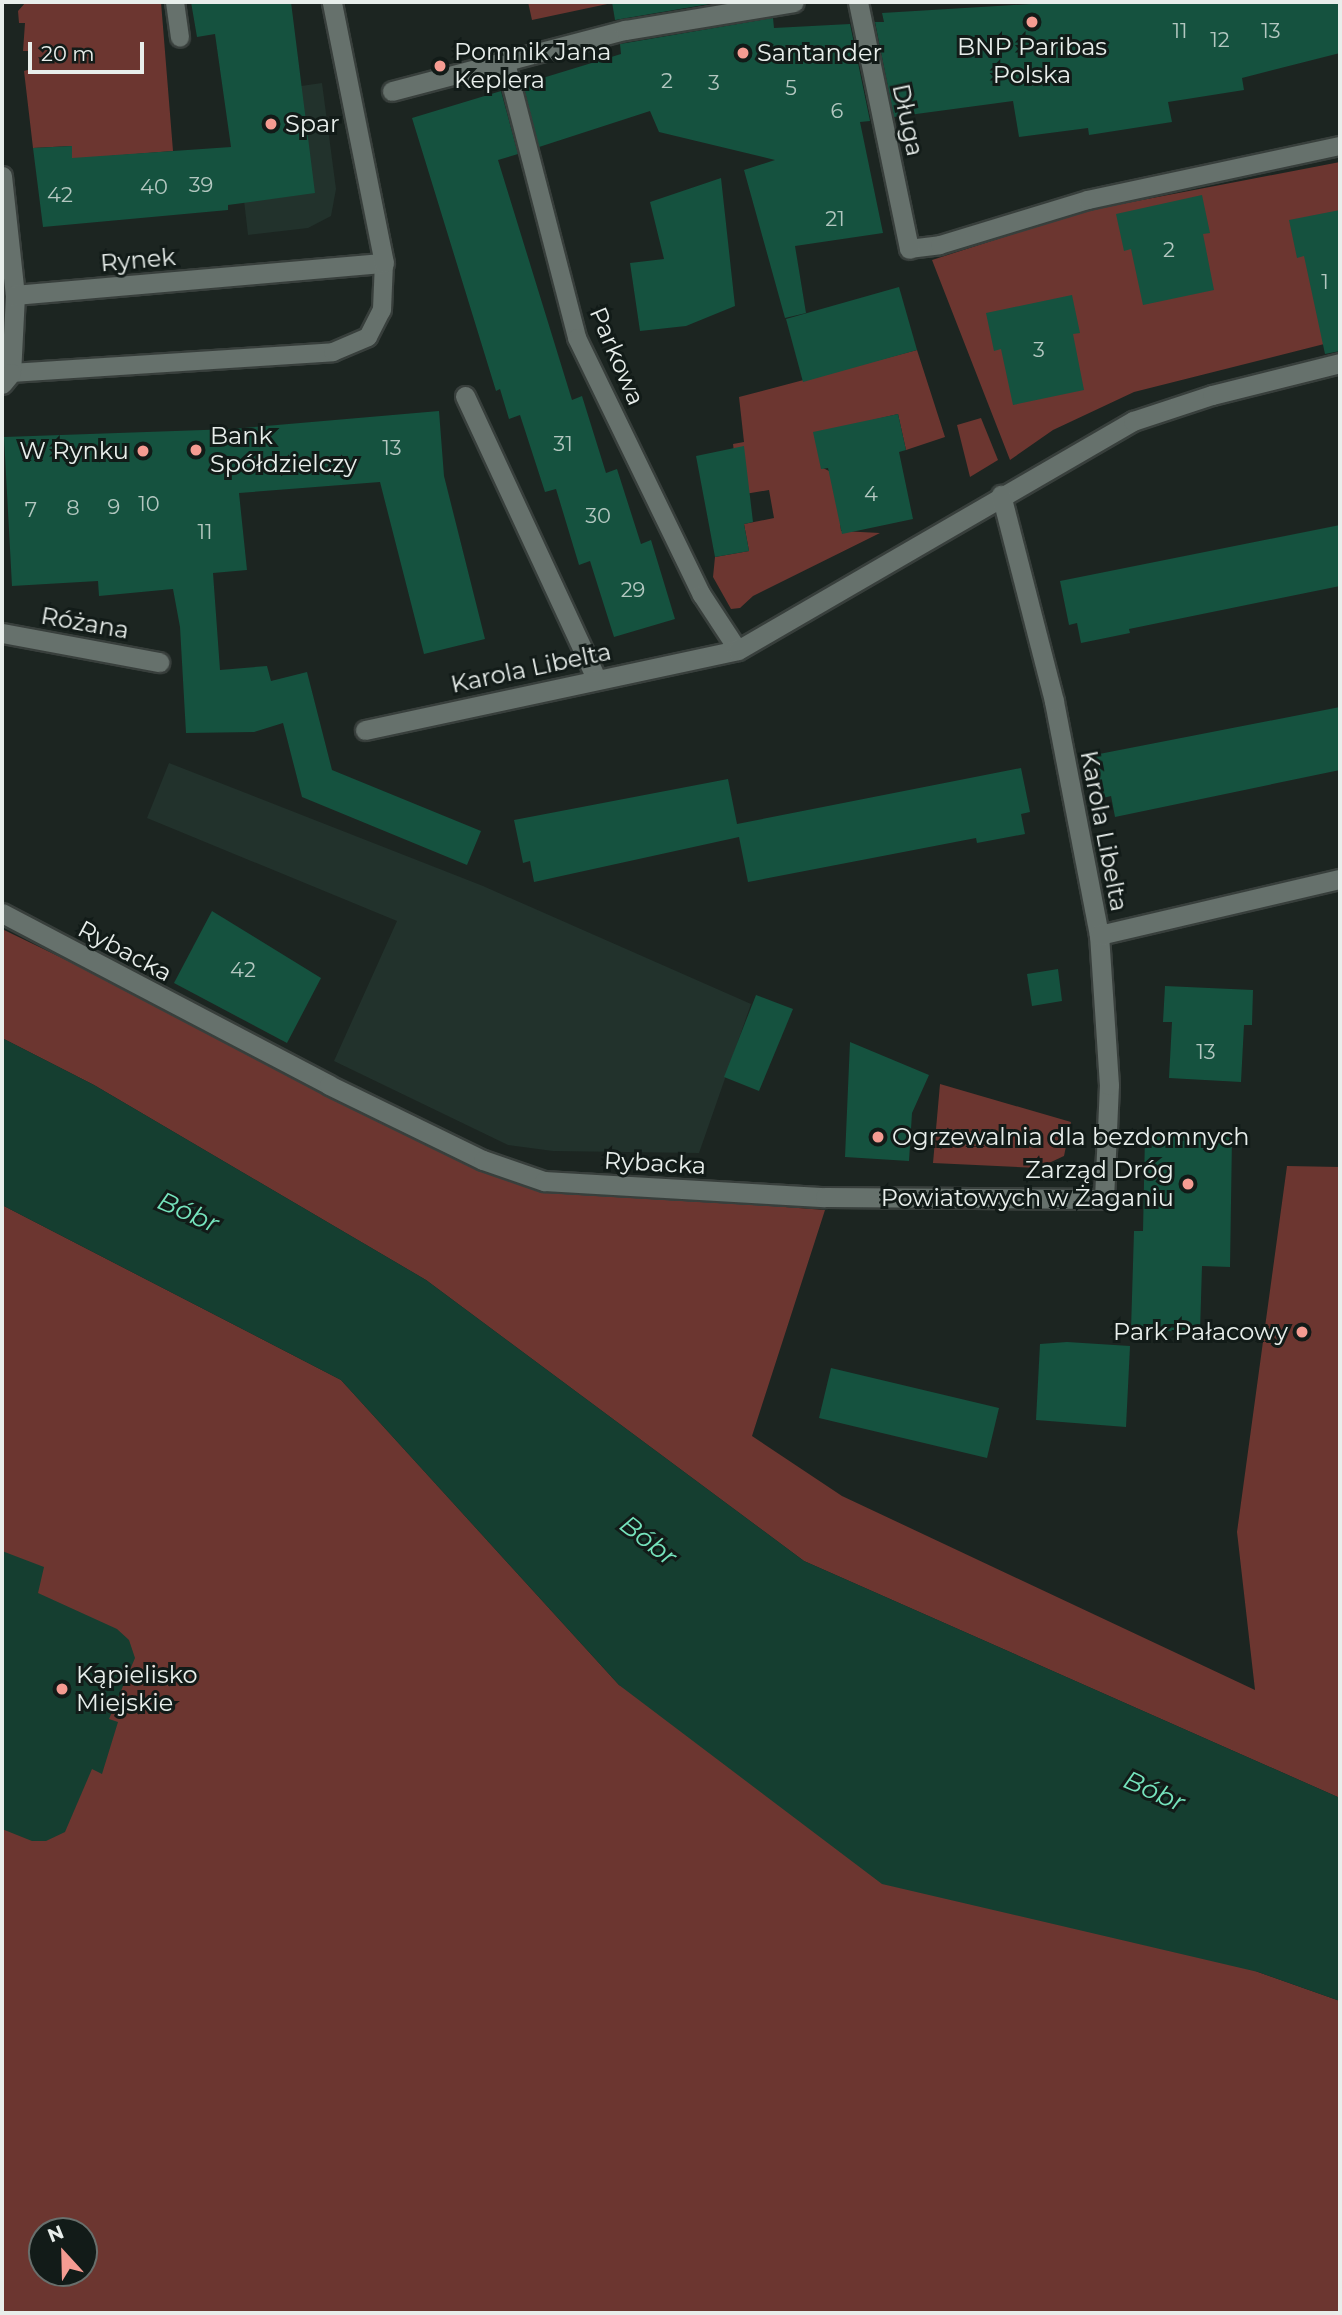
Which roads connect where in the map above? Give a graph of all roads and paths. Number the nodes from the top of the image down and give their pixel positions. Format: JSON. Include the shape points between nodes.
{"nodes":[{"id":1,"x":175,"y":2,"type":"edge"},
{"id":2,"x":332,"y":2,"type":"edge"},
{"id":3,"x":794,"y":2,"type":"edge"},
{"id":4,"x":858,"y":2,"type":"edge"},
{"id":5,"x":180,"y":38,"type":"dead end"},
{"id":6,"x":505,"y":59,"type":"junction"},
{"id":7,"x":392,"y":91,"type":"dead end"},
{"id":8,"x":1340,"y":146,"type":"edge"},
{"id":9,"x":2,"y":176,"type":"edge"},
{"id":10,"x":909,"y":249,"type":"joint"},
{"id":11,"x":384,"y":262,"type":"junction"},
{"id":12,"x":15,"y":295,"type":"junction"},
{"id":13,"x":1340,"y":363,"type":"edge"},
{"id":14,"x":7,"y":378,"type":"edge"},
{"id":15,"x":466,"y":397,"type":"dead end"},
{"id":16,"x":1001,"y":495,"type":"junction"},
{"id":17,"x":2,"y":633,"type":"edge"},
{"id":18,"x":738,"y":650,"type":"junction"},
{"id":19,"x":159,"y":662,"type":"dead end"},
{"id":20,"x":596,"y":678,"type":"junction"},
{"id":21,"x":365,"y":730,"type":"dead end"},
{"id":22,"x":1340,"y":879,"type":"edge"},
{"id":23,"x":2,"y":913,"type":"edge"},
{"id":24,"x":1099,"y":935,"type":"junction"}],
"edges":[{"from":1,"to":5,"type":"lane"},
{"from":2,"to":11,"type":"street"},
{"from":3,"to":6,"type":"street","via":[[685,17]]},
{"from":4,"to":10,"type":"street","name":"Długa"},
{"from":6,"to":7,"type":"street"},
{"from":6,"to":18,"type":"lane","name":"Parkowa","via":[[577,338],[702,595]]},
{"from":8,"to":10,"type":"lane","via":[[1088,200],[940,245]]},
{"from":9,"to":12,"type":"street"},
{"from":11,"to":12,"type":"street","name":"Rynek"},
{"from":11,"to":14,"type":"lane","via":[[382,310],[368,337],[333,352]]},
{"from":12,"to":14,"type":"street"},
{"from":13,"to":16,"type":"street","name":"Karola Libelta","via":[[1212,395],[1133,421]]},
{"from":15,"to":20,"type":"street"},
{"from":16,"to":18,"type":"street","name":"Karola Libelta"},
{"from":16,"to":24,"type":"street","name":"Karola Libelta","via":[[1054,701]]},
{"from":17,"to":19,"type":"street","name":"Różana"},
{"from":18,"to":20,"type":"street","name":"Karola Libelta"},
{"from":20,"to":21,"type":"street","name":"Karola Libelta"},
{"from":22,"to":24,"type":"street","name":"Karola Libelta"},
{"from":23,"to":24,"type":"street","name":"Rybacka","via":[[329,1085],[508,1168],[556,1183],[825,1197],[1104,1199],[1109,1085]]}]}
